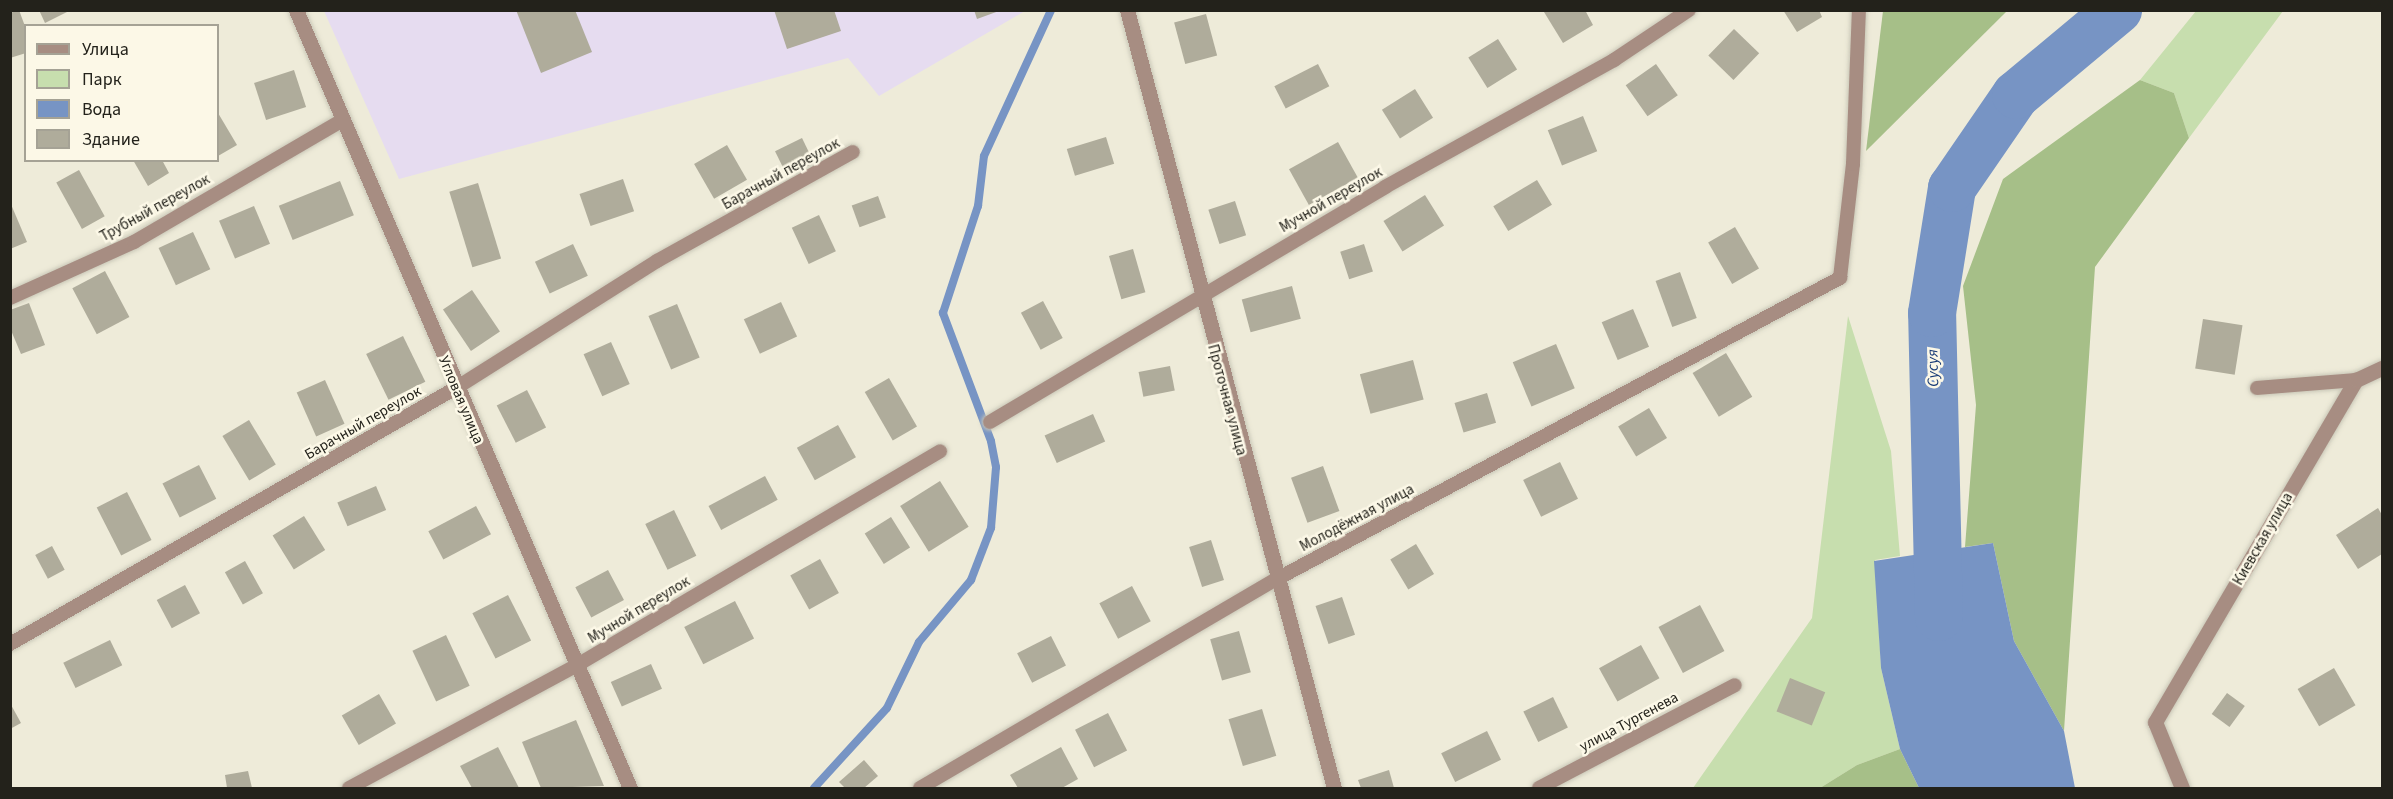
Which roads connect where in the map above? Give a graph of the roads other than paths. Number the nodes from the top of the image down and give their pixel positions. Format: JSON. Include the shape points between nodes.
{"nodes":[{"id":1,"x":296,"y":10,"type":"edge"},
{"id":2,"x":1126,"y":10,"type":"edge"},
{"id":3,"x":1689,"y":10,"type":"edge"},
{"id":4,"x":1859,"y":10,"type":"edge"},
{"id":5,"x":341,"y":121,"type":"junction"},
{"id":6,"x":854,"y":152,"type":"dead end"},
{"id":7,"x":1200,"y":296,"type":"junction"},
{"id":8,"x":10,"y":298,"type":"edge"},
{"id":9,"x":2382,"y":368,"type":"edge"},
{"id":10,"x":2356,"y":380,"type":"junction"},
{"id":11,"x":456,"y":388,"type":"junction"},
{"id":12,"x":2257,"y":388,"type":"dead end"},
{"id":13,"x":990,"y":422,"type":"dead end"},
{"id":14,"x":940,"y":451,"type":"dead end"},
{"id":15,"x":1275,"y":580,"type":"junction"},
{"id":16,"x":10,"y":644,"type":"edge"},
{"id":17,"x":579,"y":664,"type":"junction"},
{"id":18,"x":1735,"y":685,"type":"dead end"},
{"id":19,"x":349,"y":789,"type":"edge"},
{"id":20,"x":630,"y":789,"type":"edge"},
{"id":21,"x":920,"y":789,"type":"edge"},
{"id":22,"x":1334,"y":789,"type":"edge"},
{"id":23,"x":1539,"y":789,"type":"edge"},
{"id":24,"x":2182,"y":789,"type":"edge"}],
"edges":[{"from":1,"to":5,"type":"street","name":"Угловая улица"},
{"from":2,"to":7,"type":"street","name":"Проточная улица"},
{"from":3,"to":7,"type":"lane","name":"Мучной переулок","via":[[1614,60]]},
{"from":4,"to":15,"type":"lane","name":"Молодёжная улица","via":[[1853,164],[1840,279]]},
{"from":5,"to":8,"type":"lane","name":"Трубный переулок","via":[[134,242]]},
{"from":5,"to":11,"type":"street","name":"Угловая улица"},
{"from":6,"to":11,"type":"lane","name":"Барачный переулок","via":[[657,261]]},
{"from":7,"to":13,"type":"lane","name":"Мучной переулок"},
{"from":7,"to":15,"type":"street","name":"Проточная улица"},
{"from":9,"to":10,"type":"street"},
{"from":10,"to":12,"type":"lane"},
{"from":10,"to":24,"type":"street","name":"Киевская улица","via":[[2155,722]]},
{"from":11,"to":16,"type":"lane","name":"Барачный переулок"},
{"from":11,"to":17,"type":"street","name":"Угловая улица"},
{"from":14,"to":17,"type":"lane","name":"Мучной переулок"},
{"from":15,"to":21,"type":"lane","name":"Молодёжная улица"},
{"from":15,"to":22,"type":"street","name":"Проточная улица"},
{"from":17,"to":19,"type":"lane","name":"Мучной переулок"},
{"from":17,"to":20,"type":"street","name":"Угловая улица"},
{"from":18,"to":23,"type":"lane","name":"улица Тургенева"}]}
